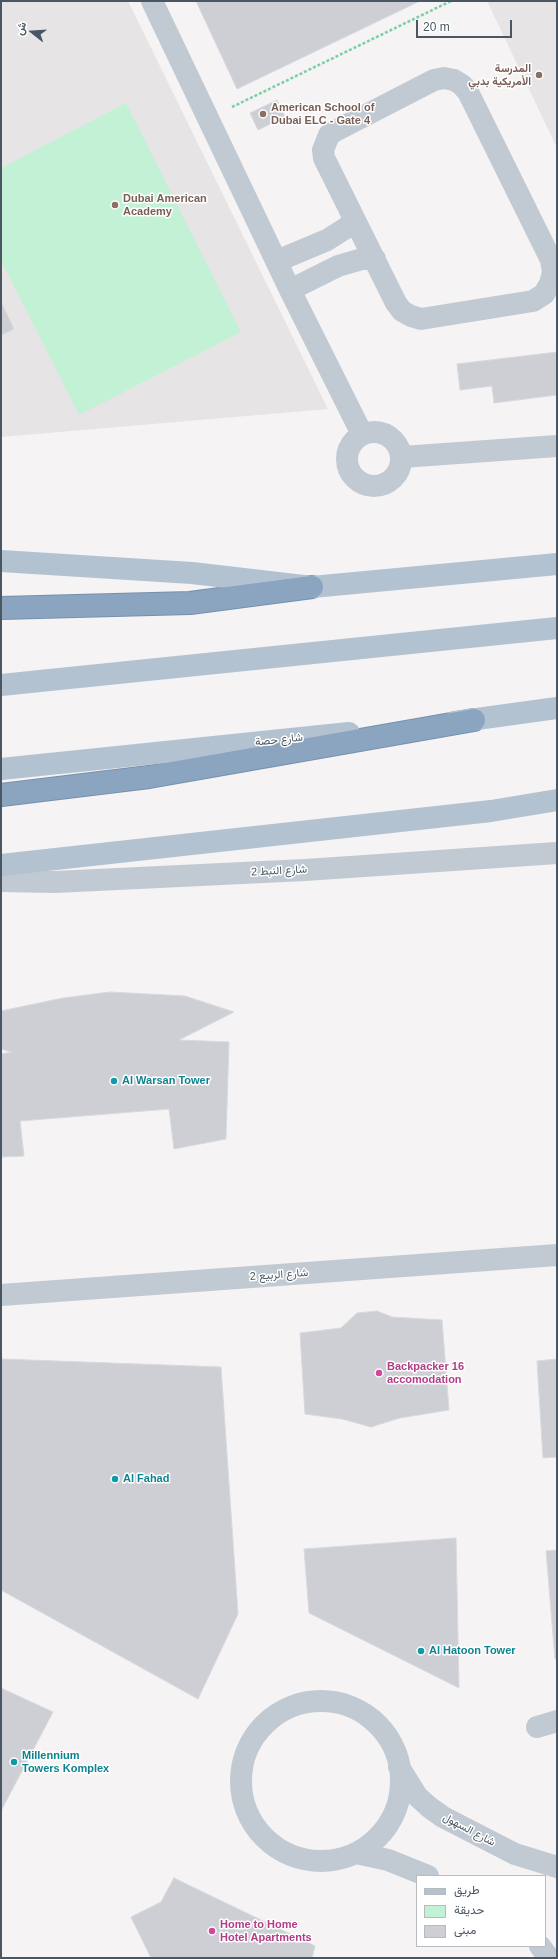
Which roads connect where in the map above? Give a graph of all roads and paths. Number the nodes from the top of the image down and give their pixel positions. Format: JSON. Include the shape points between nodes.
{"nodes":[{"id":1,"x":152,"y":1,"type":"edge"},
{"id":2,"x":451,"y":1,"type":"edge"},
{"id":3,"x":208,"y":119,"type":"junction"},
{"id":4,"x":355,"y":220,"type":"junction"},
{"id":5,"x":375,"y":259,"type":"junction"},
{"id":6,"x":277,"y":261,"type":"junction"},
{"id":7,"x":290,"y":290,"type":"junction"},
{"id":8,"x":362,"y":434,"type":"junction"},
{"id":9,"x":557,"y":446,"type":"edge"},
{"id":10,"x":402,"y":457,"type":"junction"},
{"id":11,"x":1,"y":560,"type":"edge"},
{"id":12,"x":557,"y":564,"type":"edge"},
{"id":13,"x":312,"y":587,"type":"junction"},
{"id":14,"x":1,"y":608,"type":"edge"},
{"id":15,"x":557,"y":628,"type":"edge"},
{"id":16,"x":1,"y":685,"type":"edge"},
{"id":17,"x":557,"y":708,"type":"edge"},
{"id":18,"x":474,"y":720,"type":"junction"},
{"id":19,"x":1,"y":769,"type":"edge"},
{"id":20,"x":1,"y":795,"type":"edge"},
{"id":21,"x":557,"y":800,"type":"edge"},
{"id":22,"x":557,"y":853,"type":"edge"},
{"id":23,"x":1,"y":865,"type":"edge"},
{"id":24,"x":1,"y":881,"type":"edge"},
{"id":25,"x":557,"y":1256,"type":"edge"},
{"id":26,"x":1,"y":1295,"type":"edge"},
{"id":27,"x":399,"y":1767,"type":"junction"},
{"id":28,"x":356,"y":1853,"type":"junction"},
{"id":29,"x":557,"y":1867,"type":"edge"},
{"id":30,"x":426,"y":1875,"type":"edge"},
{"id":31,"x":541,"y":1947,"type":"edge"},
{"id":32,"x":549,"y":1958,"type":"edge"}],
"edges":[{"from":1,"to":3,"type":"street"},
{"from":2,"to":3,"type":"path"},
{"from":3,"to":6,"type":"street"},
{"from":4,"to":5,"type":"street"},
{"from":4,"to":5,"type":"street","via":[[324,158],[323,150],[329,135],[434,80],[454,80],[468,92],[551,260],[553,272],[544,294],[533,301],[421,319],[407,313],[396,302]]},
{"from":4,"to":6,"type":"street","via":[[337,235]]},
{"from":5,"to":7,"type":"street","via":[[362,259],[338,266]]},
{"from":6,"to":7,"type":"street"},
{"from":7,"to":8,"type":"street"},
{"from":8,"to":10,"type":"street","via":[[377,431],[391,437],[397,442]]},
{"from":8,"to":10,"type":"street","via":[[350,445],[347,458],[349,470],[360,483],[376,486],[392,480],[399,469]]},
{"from":9,"to":10,"type":"street"},
{"from":11,"to":13,"type":"main road","via":[[192,573]]},
{"from":12,"to":13,"type":"main road"},
{"from":13,"to":14,"type":"highway","via":[[183,603]]},
{"from":15,"to":16,"type":"main road"},
{"from":17,"to":18,"type":"main road","name":"شارع حصة"},
{"from":18,"to":19,"type":"main road","name":"شارع حصة"},
{"from":18,"to":20,"type":"highway","via":[[149,777]]},
{"from":21,"to":23,"type":"main road","via":[[491,811]]},
{"from":22,"to":24,"type":"street","name":"شارع النبط 2","via":[[305,870],[55,882]]},
{"from":25,"to":26,"type":"street","name":"شارع الربيع 2"},
{"from":27,"to":28,"type":"street","via":[[400,1787],[396,1808],[387,1826],[373,1841]]},
{"from":27,"to":28,"type":"street","via":[[393,1748],[383,1731],[368,1717],[351,1707],[332,1702],[312,1701],[292,1706],[260,1729],[250,1744],[243,1761],[243,1799],[250,1818],[261,1835],[280,1850],[302,1860],[326,1862]]},
{"from":27,"to":29,"type":"street","name":"شارع السهول","via":[[417,1796],[443,1816],[516,1854]]},
{"from":28,"to":30,"type":"street","via":[[388,1860]]},
{"from":31,"to":32,"type":"street"}]}
